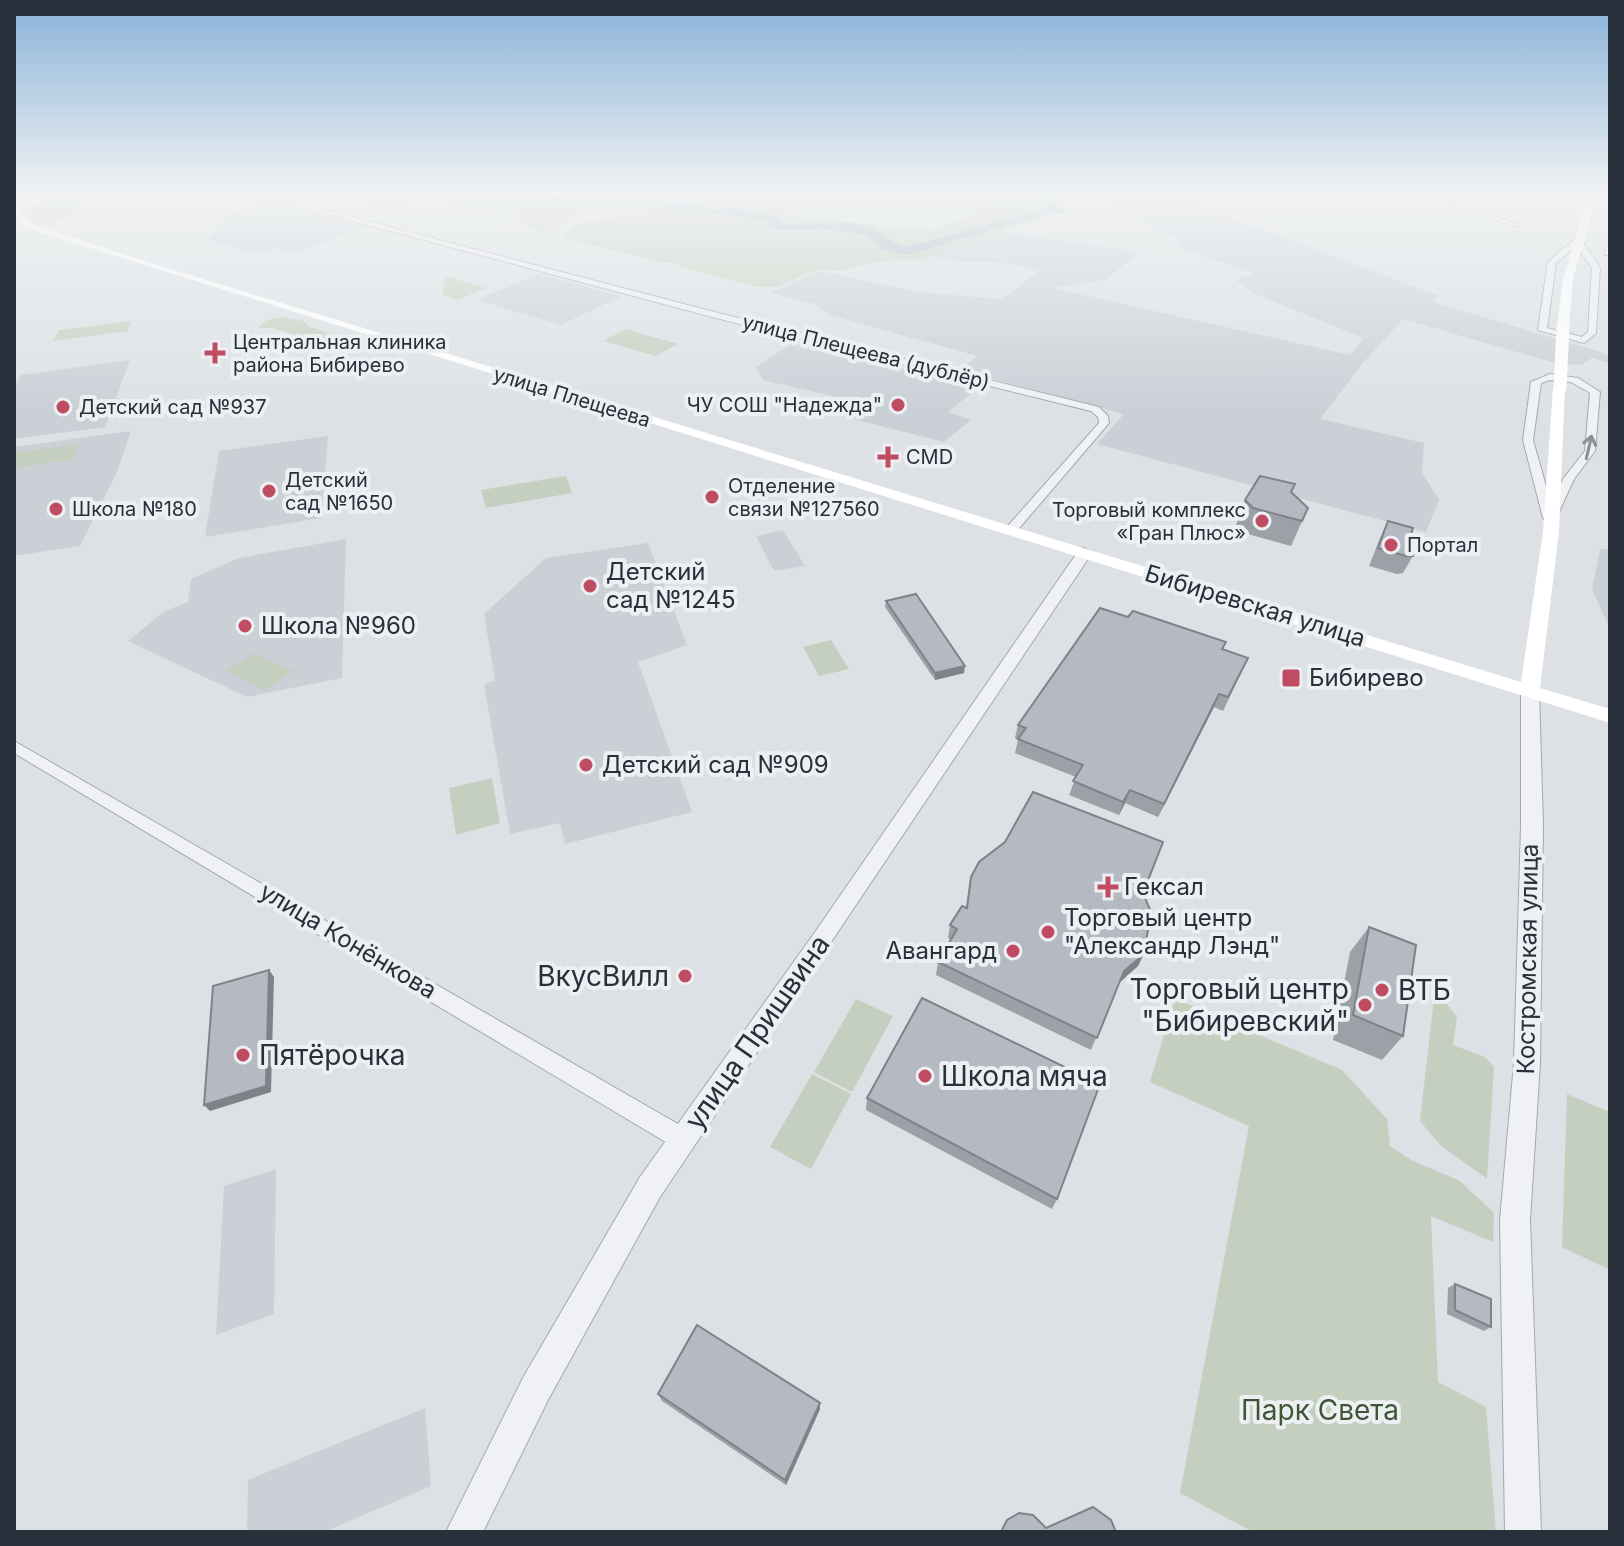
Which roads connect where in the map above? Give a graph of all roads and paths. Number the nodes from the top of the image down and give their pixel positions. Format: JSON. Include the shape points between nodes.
{"nodes":[{"id":1,"x":149,"y":265,"type":"edge"},
{"id":2,"x":525,"y":265,"type":"edge"},
{"id":3,"x":1552,"y":265,"type":"edge"},
{"id":4,"x":1572,"y":265,"type":"edge"},
{"id":5,"x":1594,"y":265,"type":"edge"},
{"id":6,"x":1566,"y":333,"type":"junction"},
{"id":7,"x":1552,"y":523,"type":"junction"},
{"id":8,"x":1011,"y":530,"type":"junction"},
{"id":9,"x":1084,"y":553,"type":"junction"},
{"id":10,"x":1530,"y":691,"type":"junction"},
{"id":11,"x":1610,"y":716,"type":"edge"},
{"id":12,"x":14,"y":746,"type":"edge"},
{"id":13,"x":682,"y":1139,"type":"junction"},
{"id":14,"x":464,"y":1532,"type":"edge"},
{"id":15,"x":1523,"y":1532,"type":"edge"}],
"edges":[{"from":1,"to":8,"type":"main road","name":"улица Плещеева"},
{"from":2,"to":8,"type":"street","name":"улица Плещеева (дублёр)","via":[[1095,409],[1104,423]]},
{"from":3,"to":6,"type":"street","via":[[1542,330]]},
{"from":4,"to":6,"type":"main road","name":"Костромская улица"},
{"from":5,"to":6,"type":"street","via":[[1592,333],[1584,340]]},
{"from":6,"to":7,"type":"main road","name":"Костромская улица","bridge":true},
{"from":7,"to":7,"type":"street","one_way":true,"via":[[1569,479],[1588,458],[1595,392],[1575,381],[1550,377],[1536,382],[1528,440]]},
{"from":7,"to":10,"type":"main road","name":"Костромская улица"},
{"from":8,"to":9,"type":"main road","name":"улица Плещеева"},
{"from":9,"to":10,"type":"main road","name":"Бибиревская улица"},
{"from":9,"to":13,"type":"street","name":"улица Пришвина"},
{"from":10,"to":11,"type":"main road","name":"Бибиревская улица"},
{"from":10,"to":15,"type":"street","name":"Костромская улица","via":[[1527,1050],[1515,1220]]},
{"from":12,"to":13,"type":"street","name":"улица Конёнкова"},
{"from":13,"to":14,"type":"street","name":"улица Пришвина","via":[[607,1257]]}]}
